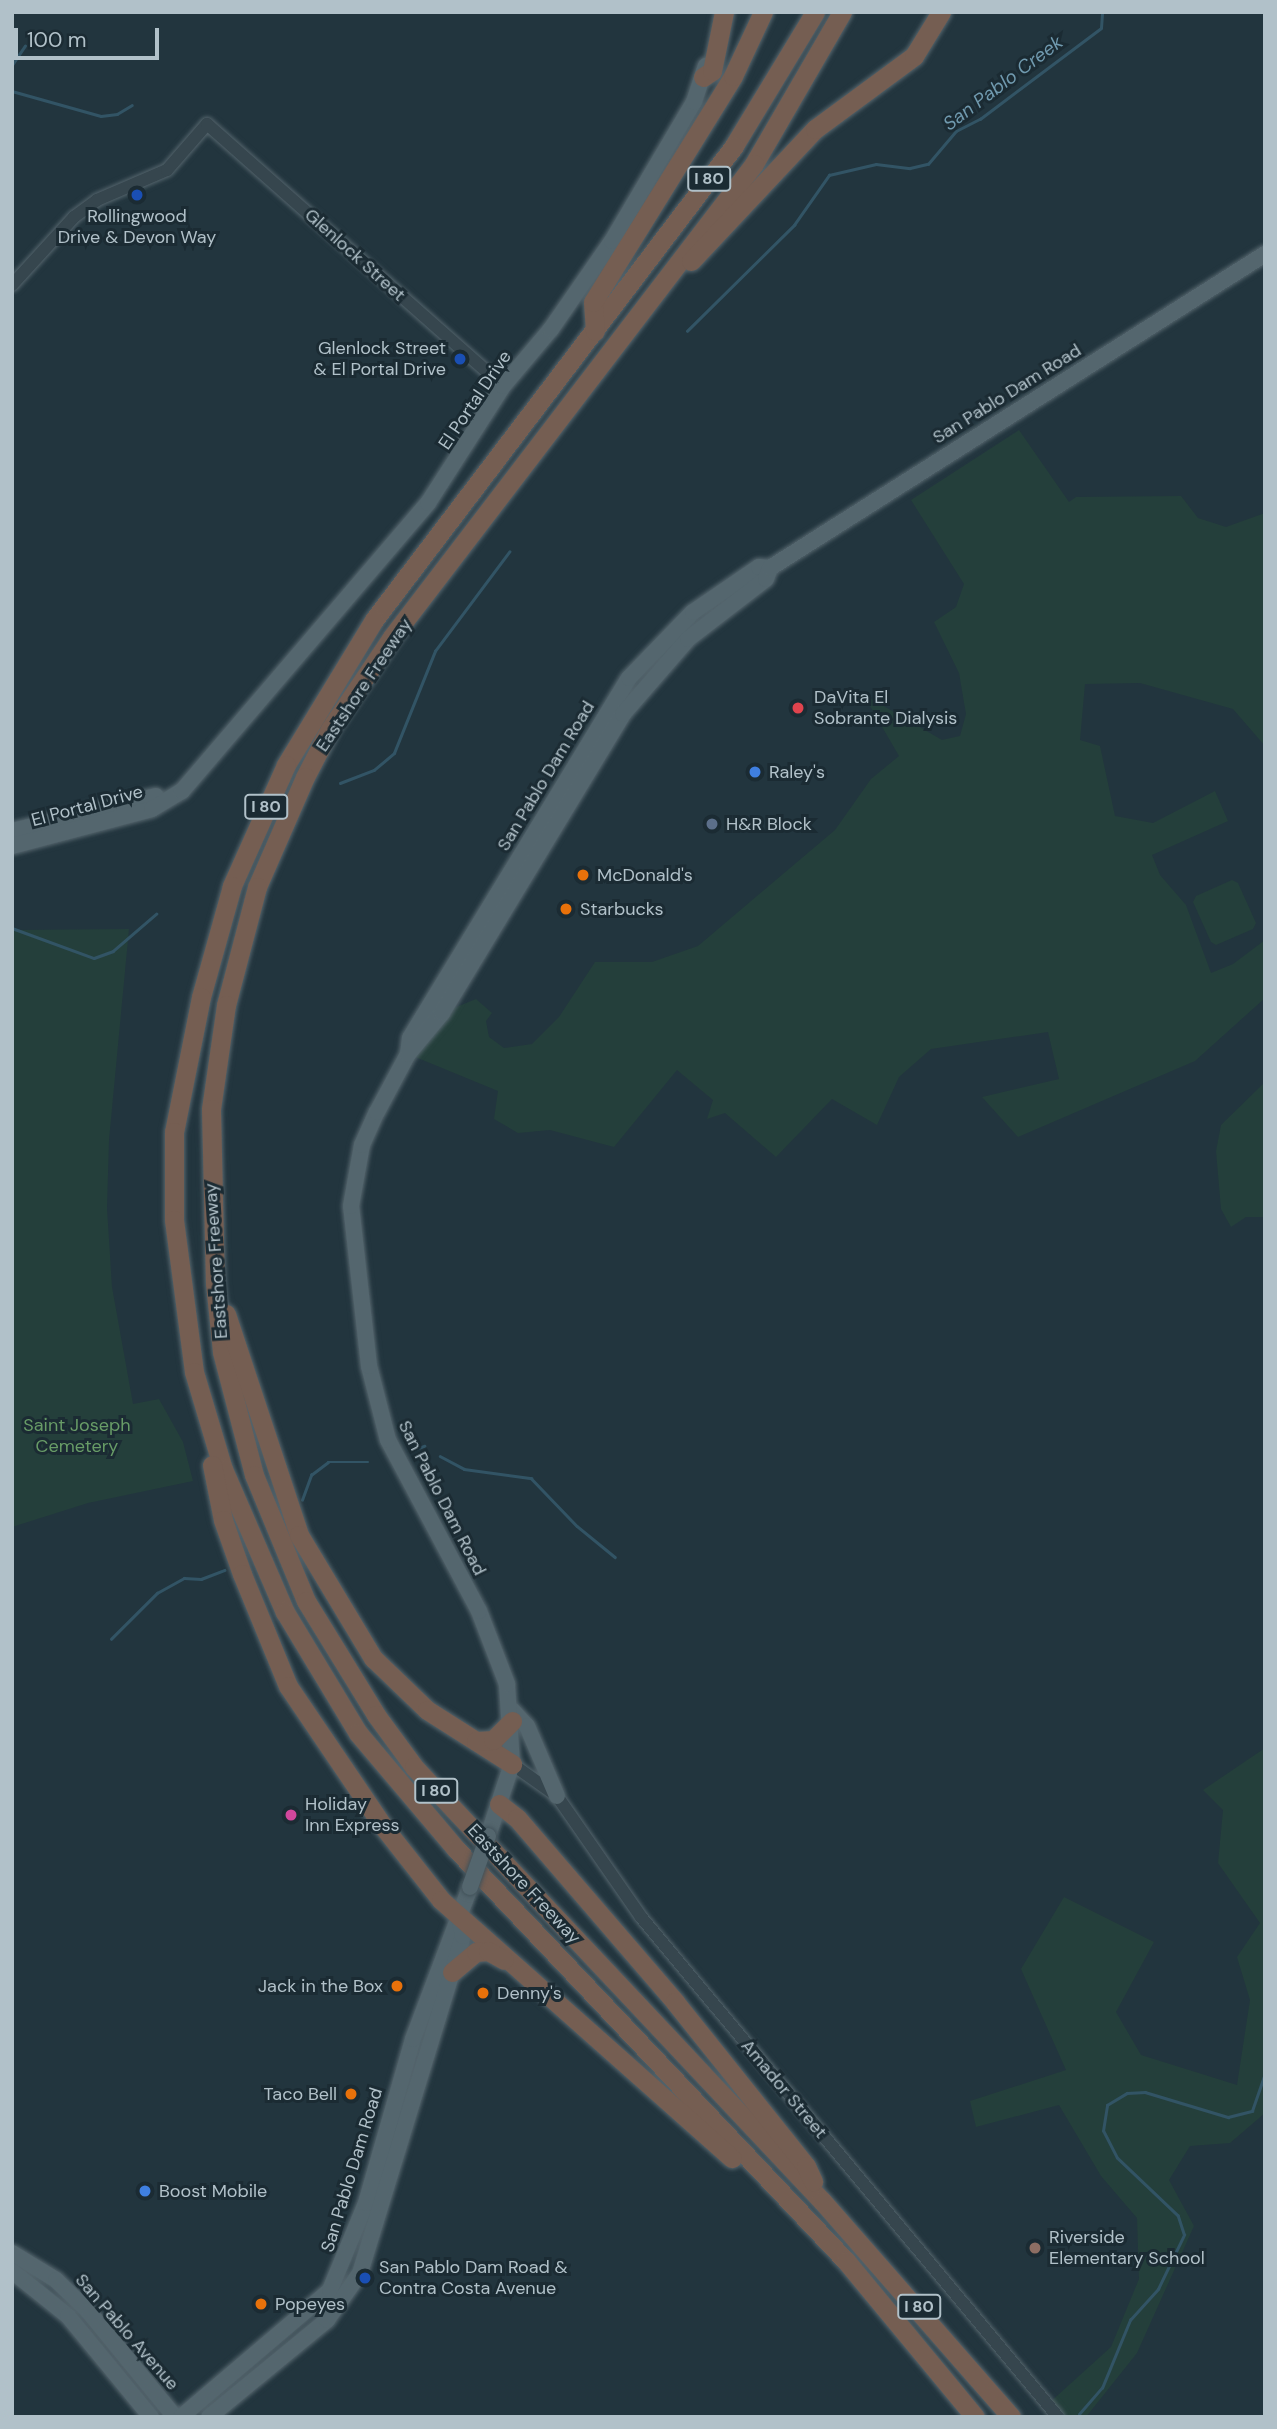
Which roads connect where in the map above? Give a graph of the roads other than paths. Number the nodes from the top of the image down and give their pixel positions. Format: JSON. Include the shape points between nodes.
{"nodes":[{"id":1,"x":715,"y":12,"type":"edge"},
{"id":2,"x":724,"y":12,"type":"edge"},
{"id":3,"x":941,"y":12,"type":"edge"},
{"id":4,"x":759,"y":15,"type":"edge"},
{"id":5,"x":841,"y":15,"type":"edge"},
{"id":6,"x":814,"y":16,"type":"edge"},
{"id":7,"x":703,"y":77,"type":"junction"},
{"id":8,"x":1265,"y":254,"type":"edge"},
{"id":9,"x":12,"y":285,"type":"edge"},
{"id":10,"x":623,"y":328,"type":"junction"},
{"id":11,"x":595,"y":331,"type":"junction"},
{"id":12,"x":503,"y":386,"type":"junction"},
{"id":13,"x":199,"y":768,"type":"junction"},
{"id":14,"x":12,"y":831,"type":"edge"},
{"id":15,"x":12,"y":846,"type":"edge"},
{"id":16,"x":215,"y":1283,"type":"junction"},
{"id":17,"x":194,"y":1371,"type":"junction"},
{"id":18,"x":512,"y":1716,"type":"junction"},
{"id":19,"x":476,"y":1741,"type":"junction"},
{"id":20,"x":512,"y":1764,"type":"junction"},
{"id":21,"x":556,"y":1796,"type":"junction"},
{"id":22,"x":499,"y":1804,"type":"junction"},
{"id":23,"x":459,"y":1916,"type":"junction"},
{"id":24,"x":453,"y":1972,"type":"junction"},
{"id":25,"x":526,"y":1973,"type":"junction"},
{"id":26,"x":822,"y":2201,"type":"junction"},
{"id":27,"x":12,"y":2253,"type":"edge"},
{"id":28,"x":846,"y":2261,"type":"junction"},
{"id":29,"x":12,"y":2271,"type":"edge"},
{"id":30,"x":304,"y":2314,"type":"junction"},
{"id":31,"x":255,"y":2356,"type":"junction"},
{"id":32,"x":280,"y":2358,"type":"junction"},
{"id":33,"x":239,"y":2391,"type":"junction"},
{"id":34,"x":174,"y":2413,"type":"edge"},
{"id":35,"x":213,"y":2415,"type":"edge"},
{"id":36,"x":974,"y":2416,"type":"edge"},
{"id":37,"x":151,"y":2417,"type":"edge"},
{"id":38,"x":1011,"y":2417,"type":"edge"},
{"id":39,"x":1058,"y":2417,"type":"edge"}],
"edges":[{"from":1,"to":7,"type":"main road","name":"El Portal Drive"},
{"from":2,"to":7,"type":"highway","via":[[712,71]]},
{"from":3,"to":10,"type":"highway","via":[[914,56],[815,129]]},
{"from":4,"to":11,"type":"highway","via":[[733,76],[593,302]]},
{"from":5,"to":10,"type":"highway","name":"Eastshore Freeway","number":"I 80","via":[[754,164]]},
{"from":6,"to":11,"type":"highway","name":"Eastshore Freeway","number":"I 80","via":[[734,146]]},
{"from":7,"to":12,"type":"main road","name":"El Portal Drive","via":[[694,102],[612,241],[551,330]]},
{"from":8,"to":18,"type":"main road","name":"San Pablo Dam Road","via":[[771,568],[759,567],[693,612],[629,678],[410,1038],[408,1054],[362,1145],[351,1206],[369,1366],[388,1440],[498,1653]]},
{"from":9,"to":12,"type":"street","name":"Glenlock Street","via":[[74,217],[97,200],[167,170],[207,124]]},
{"from":10,"to":16,"type":"highway","name":"Eastshore Freeway","number":"I 80","via":[[360,683],[330,729],[279,834],[239,946],[217,1054],[209,1172]]},
{"from":11,"to":17,"type":"highway","name":"Eastshore Freeway","number":"I 80","via":[[374,620],[286,765],[232,886],[201,998],[174,1132],[174,1220]]},
{"from":12,"to":13,"type":"main road","name":"El Portal Drive","via":[[428,503]]},
{"from":13,"to":14,"type":"main road","name":"El Portal Drive","via":[[177,786],[147,800]]},
{"from":13,"to":15,"type":"main road","name":"El Portal Drive","via":[[182,791],[152,809]]},
{"from":16,"to":19,"type":"highway","via":[[276,1471],[313,1559],[373,1658],[405,1692]]},
{"from":16,"to":26,"type":"highway","name":"Eastshore Freeway","number":"I 80","via":[[222,1352],[254,1475],[279,1542],[337,1657],[414,1767]]},
{"from":17,"to":23,"type":"highway","via":[[223,1520],[288,1686],[382,1825]]},
{"from":17,"to":28,"type":"highway","name":"Eastshore Freeway","number":"I 80","via":[[223,1469],[260,1557],[317,1671],[358,1733],[456,1849]]},
{"from":18,"to":19,"type":"highway","via":[[493,1740]]},
{"from":18,"to":20,"type":"main road","name":"San Pablo Dam Road"},
{"from":18,"to":21,"type":"main road","via":[[527,1726]]},
{"from":19,"to":20,"type":"highway"},
{"from":20,"to":21,"type":"street","name":"Amador Street"},
{"from":20,"to":22,"type":"main road","name":"San Pablo Dam Road"},
{"from":21,"to":39,"type":"street","name":"Amador Street","via":[[641,1917]]},
{"from":22,"to":23,"type":"main road","name":"San Pablo Dam Road","bridge":true},
{"from":22,"to":26,"type":"highway","via":[[517,1818],[706,2040],[806,2166]]},
{"from":23,"to":24,"type":"main road","name":"San Pablo Dam Road","via":[[463,1936]]},
{"from":23,"to":25,"type":"highway"},
{"from":23,"to":30,"type":"main road","name":"San Pablo Dam Road","via":[[413,2039],[351,2244],[330,2290]]},
{"from":24,"to":25,"type":"highway","via":[[476,1952],[488,1951]]},
{"from":24,"to":32,"type":"main road","name":"San Pablo Dam Road","via":[[360,2273],[327,2320]]},
{"from":25,"to":28,"type":"highway"},
{"from":26,"to":38,"type":"highway","name":"Eastshore Freeway","number":"I 80"},
{"from":27,"to":34,"type":"main road","name":"San Pablo Avenue","via":[[56,2280],[89,2312]]},
{"from":28,"to":36,"type":"highway","name":"Eastshore Freeway","number":"I 80"},
{"from":29,"to":37,"type":"main road","name":"San Pablo Avenue","via":[[68,2316]]},
{"from":30,"to":31,"type":"main road","name":"San Pablo Dam Road"},
{"from":30,"to":32,"type":"main road","via":[[303,2324],[277,2346]]},
{"from":31,"to":33,"type":"main road","via":[[258,2364]]},
{"from":31,"to":34,"type":"main road","name":"San Pablo Dam Road","via":[[200,2401]]},
{"from":32,"to":33,"type":"main road","name":"San Pablo Dam Road"},
{"from":33,"to":35,"type":"main road","name":"San Pablo Dam Road"}]}
